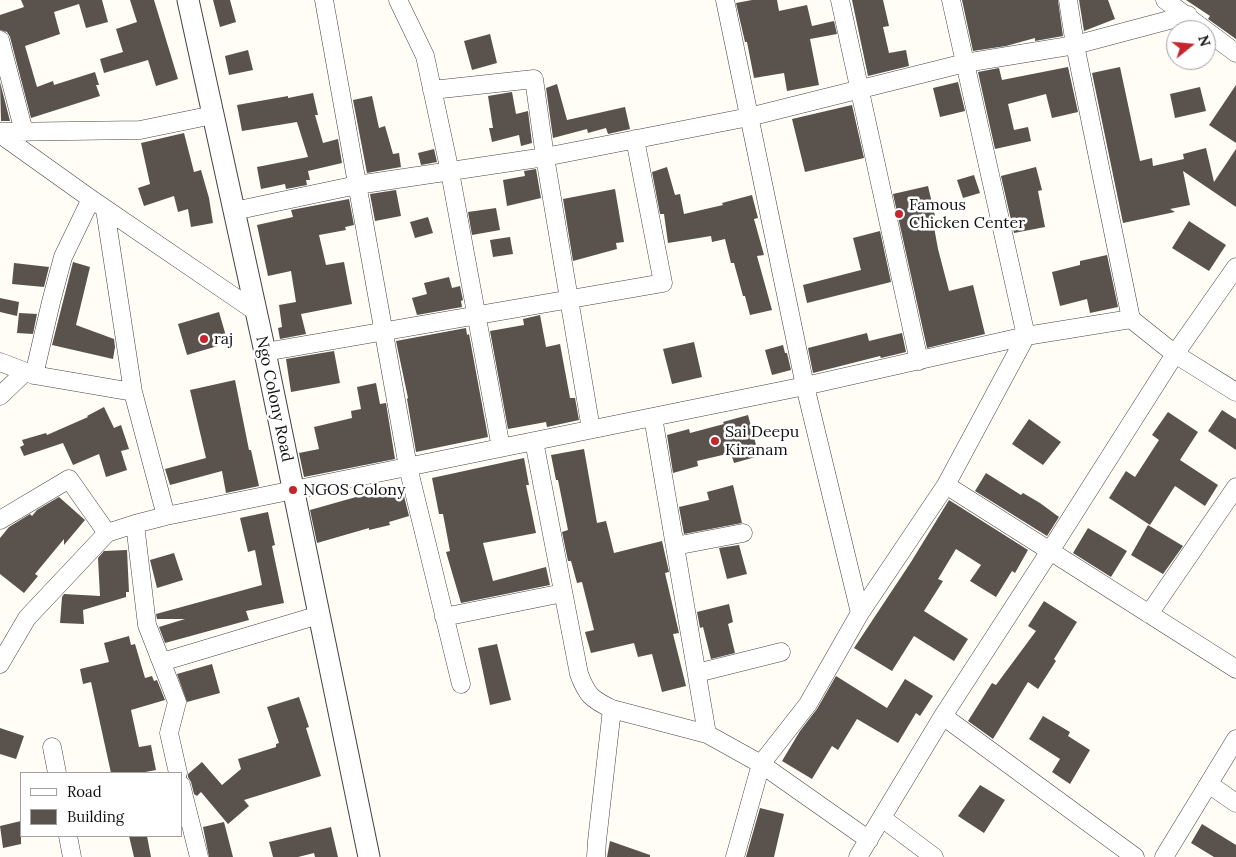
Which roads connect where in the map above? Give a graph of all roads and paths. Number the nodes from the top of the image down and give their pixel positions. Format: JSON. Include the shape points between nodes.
{"nodes":[{"id":1,"x":188,"y":0,"type":"edge"},
{"id":2,"x":324,"y":0,"type":"edge"},
{"id":3,"x":398,"y":0,"type":"edge"},
{"id":4,"x":725,"y":0,"type":"edge"},
{"id":5,"x":840,"y":0,"type":"edge"},
{"id":6,"x":951,"y":0,"type":"edge"},
{"id":7,"x":1068,"y":0,"type":"edge"},
{"id":8,"x":1165,"y":0,"type":"edge"},
{"id":9,"x":1188,"y":15,"type":"junction"},
{"id":10,"x":0,"y":40,"type":"edge"},
{"id":11,"x":1076,"y":45,"type":"junction"},
{"id":12,"x":1236,"y":53,"type":"edge"},
{"id":13,"x":965,"y":63,"type":"junction"},
{"id":14,"x":432,"y":90,"type":"junction"},
{"id":15,"x":860,"y":90,"type":"junction"},
{"id":16,"x":213,"y":115,"type":"junction"},
{"id":17,"x":749,"y":117,"type":"junction"},
{"id":18,"x":24,"y":132,"type":"junction"},
{"id":19,"x":0,"y":133,"type":"edge"},
{"id":20,"x":635,"y":139,"type":"junction"},
{"id":21,"x":545,"y":157,"type":"junction"},
{"id":22,"x":450,"y":172,"type":"junction"},
{"id":23,"x":357,"y":185,"type":"junction"},
{"id":24,"x":98,"y":204,"type":"junction"},
{"id":25,"x":234,"y":211,"type":"junction"},
{"id":26,"x":1236,"y":267,"type":"edge"},
{"id":27,"x":570,"y":299,"type":"junction"},
{"id":28,"x":255,"y":311,"type":"junction"},
{"id":29,"x":477,"y":315,"type":"junction"},
{"id":30,"x":1131,"y":319,"type":"junction"},
{"id":31,"x":384,"y":330,"type":"junction"},
{"id":32,"x":1026,"y":336,"type":"junction"},
{"id":33,"x":265,"y":352,"type":"junction"},
{"id":34,"x":1175,"y":354,"type":"junction"},
{"id":35,"x":919,"y":361,"type":"junction"},
{"id":36,"x":0,"y":362,"type":"edge"},
{"id":37,"x":30,"y":373,"type":"junction"},
{"id":38,"x":805,"y":386,"type":"junction"},
{"id":39,"x":133,"y":392,"type":"junction"},
{"id":40,"x":1236,"y":392,"type":"edge"},
{"id":41,"x":0,"y":396,"type":"edge"},
{"id":42,"x":653,"y":417,"type":"junction"},
{"id":43,"x":592,"y":429,"type":"junction"},
{"id":44,"x":534,"y":441,"type":"junction"},
{"id":45,"x":502,"y":448,"type":"junction"},
{"id":46,"x":408,"y":467,"type":"junction"},
{"id":47,"x":946,"y":485,"type":"junction"},
{"id":48,"x":1236,"y":487,"type":"edge"},
{"id":49,"x":293,"y":490,"type":"junction"},
{"id":50,"x":166,"y":516,"type":"junction"},
{"id":51,"x":0,"y":520,"type":"edge"},
{"id":52,"x":135,"y":524,"type":"junction"},
{"id":53,"x":107,"y":533,"type":"junction"},
{"id":54,"x":744,"y":533,"type":"dead end"},
{"id":55,"x":674,"y":546,"type":"junction"},
{"id":56,"x":1050,"y":551,"type":"junction"},
{"id":57,"x":563,"y":593,"type":"junction"},
{"id":58,"x":860,"y":613,"type":"junction"},
{"id":59,"x":1149,"y":614,"type":"junction"},
{"id":60,"x":320,"y":615,"type":"junction"},
{"id":61,"x":444,"y":617,"type":"junction"},
{"id":62,"x":781,"y":652,"type":"dead end"},
{"id":63,"x":162,"y":662,"type":"junction"},
{"id":64,"x":0,"y":664,"type":"edge"},
{"id":65,"x":1236,"y":669,"type":"edge"},
{"id":66,"x":696,"y":673,"type":"junction"},
{"id":67,"x":461,"y":684,"type":"dead end"},
{"id":68,"x":612,"y":709,"type":"junction"},
{"id":69,"x":943,"y":716,"type":"junction"},
{"id":70,"x":707,"y":734,"type":"junction"},
{"id":71,"x":1236,"y":739,"type":"edge"},
{"id":72,"x":52,"y":747,"type":"dead end"},
{"id":73,"x":762,"y":764,"type":"junction"},
{"id":74,"x":57,"y":772,"type":"edge"},
{"id":75,"x":178,"y":772,"type":"edge"},
{"id":76,"x":1210,"y":784,"type":"junction"},
{"id":77,"x":182,"y":789,"type":"edge"},
{"id":78,"x":1236,"y":803,"type":"edge"},
{"id":79,"x":882,"y":818,"type":"junction"},
{"id":80,"x":68,"y":837,"type":"edge"},
{"id":81,"x":869,"y":840,"type":"junction"},
{"id":82,"x":72,"y":857,"type":"edge"},
{"id":83,"x":199,"y":857,"type":"edge"},
{"id":84,"x":369,"y":857,"type":"edge"},
{"id":85,"x":596,"y":857,"type":"edge"},
{"id":86,"x":735,"y":857,"type":"edge"},
{"id":87,"x":858,"y":857,"type":"edge"},
{"id":88,"x":934,"y":857,"type":"edge"},
{"id":89,"x":1135,"y":857,"type":"edge"},
{"id":90,"x":1164,"y":857,"type":"edge"}],
"edges":[{"from":1,"to":16,"type":"street","name":"Ngo Colony Road"},
{"from":2,"to":23,"type":"street"},
{"from":3,"to":14,"type":"street","via":[[424,56]]},
{"from":4,"to":17,"type":"street"},
{"from":5,"to":15,"type":"street"},
{"from":6,"to":13,"type":"street"},
{"from":7,"to":11,"type":"street"},
{"from":8,"to":9,"type":"street"},
{"from":9,"to":11,"type":"street"},
{"from":9,"to":12,"type":"street"},
{"from":10,"to":18,"type":"street"},
{"from":11,"to":13,"type":"street"},
{"from":11,"to":30,"type":"street"},
{"from":13,"to":15,"type":"street"},
{"from":13,"to":32,"type":"street"},
{"from":14,"to":21,"type":"street","via":[[534,79]]},
{"from":14,"to":22,"type":"street"},
{"from":15,"to":17,"type":"street"},
{"from":15,"to":35,"type":"street"},
{"from":16,"to":18,"type":"street","via":[[140,130]]},
{"from":16,"to":25,"type":"street","name":"Ngo Colony Road"},
{"from":17,"to":20,"type":"street"},
{"from":17,"to":38,"type":"street"},
{"from":18,"to":19,"type":"street"},
{"from":19,"to":24,"type":"street"},
{"from":20,"to":21,"type":"street"},
{"from":20,"to":27,"type":"street","via":[[663,283]]},
{"from":21,"to":22,"type":"street"},
{"from":21,"to":27,"type":"street"},
{"from":22,"to":23,"type":"street"},
{"from":22,"to":29,"type":"street"},
{"from":23,"to":25,"type":"street"},
{"from":23,"to":31,"type":"street"},
{"from":24,"to":28,"type":"street"},
{"from":24,"to":37,"type":"street","via":[[64,257]]},
{"from":24,"to":39,"type":"street"},
{"from":25,"to":28,"type":"street","name":"Ngo Colony Road"},
{"from":26,"to":34,"type":"street"},
{"from":27,"to":29,"type":"street"},
{"from":27,"to":43,"type":"street"},
{"from":28,"to":33,"type":"street","name":"Ngo Colony Road"},
{"from":29,"to":31,"type":"street"},
{"from":29,"to":45,"type":"street"},
{"from":30,"to":32,"type":"street"},
{"from":30,"to":34,"type":"street"},
{"from":31,"to":33,"type":"street"},
{"from":31,"to":46,"type":"street"},
{"from":32,"to":35,"type":"street"},
{"from":32,"to":47,"type":"street"},
{"from":33,"to":49,"type":"street","name":"Ngo Colony Road"},
{"from":34,"to":40,"type":"street"},
{"from":34,"to":56,"type":"street"},
{"from":35,"to":38,"type":"street"},
{"from":36,"to":37,"type":"street"},
{"from":37,"to":39,"type":"street"},
{"from":37,"to":41,"type":"street"},
{"from":38,"to":42,"type":"street"},
{"from":38,"to":58,"type":"street"},
{"from":39,"to":50,"type":"street"},
{"from":42,"to":43,"type":"street"},
{"from":42,"to":55,"type":"street"},
{"from":43,"to":44,"type":"street"},
{"from":44,"to":45,"type":"street"},
{"from":44,"to":57,"type":"street"},
{"from":45,"to":46,"type":"street"},
{"from":46,"to":49,"type":"street"},
{"from":46,"to":61,"type":"street"},
{"from":47,"to":56,"type":"street"},
{"from":47,"to":58,"type":"street"},
{"from":48,"to":59,"type":"street"},
{"from":49,"to":50,"type":"street"},
{"from":49,"to":60,"type":"street","name":"Ngo Colony Road"},
{"from":50,"to":52,"type":"street"},
{"from":51,"to":53,"type":"street","via":[[69,478]]},
{"from":52,"to":53,"type":"street"},
{"from":52,"to":63,"type":"street","via":[[147,626]]},
{"from":53,"to":64,"type":"street","via":[[27,618]]},
{"from":54,"to":55,"type":"street"},
{"from":55,"to":66,"type":"street"},
{"from":56,"to":59,"type":"street"},
{"from":56,"to":69,"type":"street"},
{"from":57,"to":61,"type":"street"},
{"from":57,"to":68,"type":"street","via":[[585,691]]},
{"from":58,"to":73,"type":"street","via":[[808,704]]},
{"from":59,"to":65,"type":"street"},
{"from":60,"to":63,"type":"street"},
{"from":60,"to":84,"type":"street","name":"Ngo Colony Road"},
{"from":61,"to":67,"type":"street"},
{"from":62,"to":66,"type":"street"},
{"from":63,"to":75,"type":"street","via":[[177,702],[169,733]]},
{"from":66,"to":70,"type":"street"},
{"from":68,"to":70,"type":"street"},
{"from":68,"to":85,"type":"street"},
{"from":69,"to":79,"type":"street"},
{"from":69,"to":89,"type":"street"},
{"from":70,"to":73,"type":"street"},
{"from":71,"to":76,"type":"street"},
{"from":72,"to":74,"type":"street"},
{"from":73,"to":81,"type":"street"},
{"from":73,"to":86,"type":"street"},
{"from":76,"to":78,"type":"street"},
{"from":76,"to":90,"type":"street"},
{"from":77,"to":83,"type":"street"},
{"from":79,"to":81,"type":"street"},
{"from":79,"to":88,"type":"street"},
{"from":80,"to":82,"type":"street"},
{"from":81,"to":87,"type":"street"}]}
